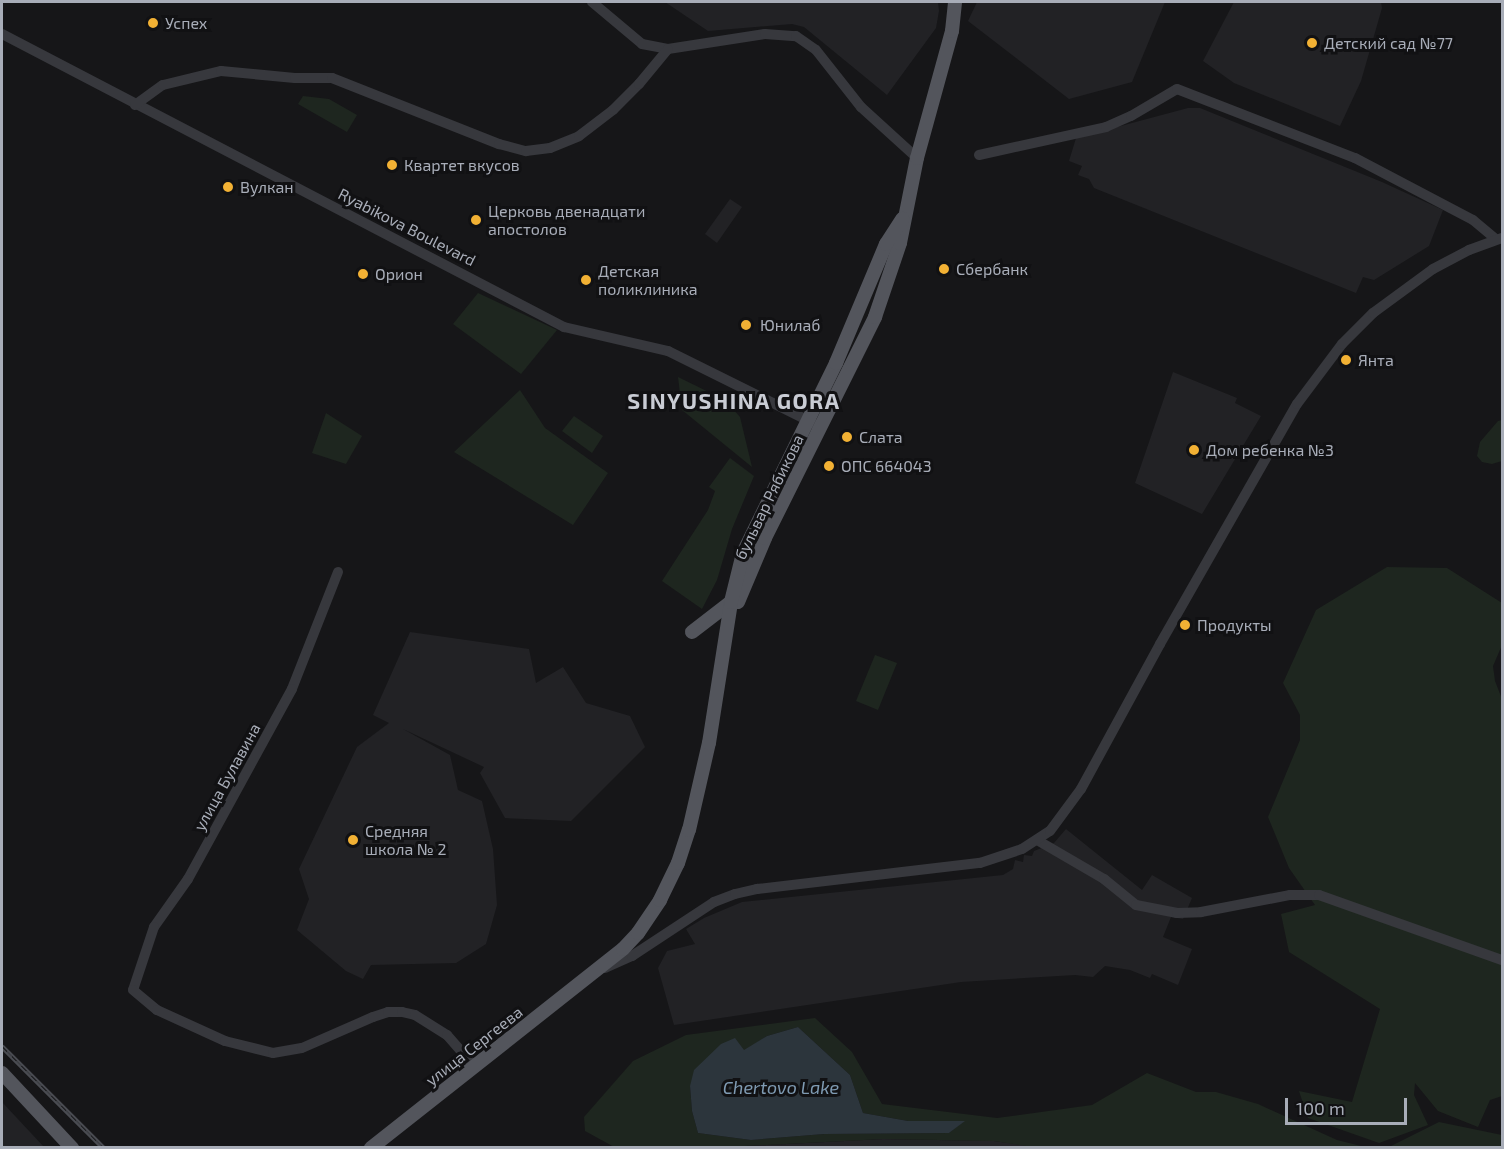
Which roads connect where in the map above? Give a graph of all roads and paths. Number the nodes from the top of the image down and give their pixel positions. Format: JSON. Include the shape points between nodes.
{"nodes":[{"id":1,"x":592,"y":2,"type":"edge"},
{"id":2,"x":956,"y":2,"type":"edge"},
{"id":3,"x":2,"y":34,"type":"edge"},
{"id":4,"x":668,"y":49,"type":"junction"},
{"id":5,"x":135,"y":105,"type":"junction"},
{"id":6,"x":980,"y":155,"type":"dead end"},
{"id":7,"x":917,"y":158,"type":"junction"},
{"id":8,"x":902,"y":219,"type":"junction"},
{"id":9,"x":1499,"y":238,"type":"edge"},
{"id":10,"x":808,"y":420,"type":"junction"},
{"id":11,"x":822,"y":427,"type":"junction"},
{"id":12,"x":338,"y":572,"type":"dead end"},
{"id":13,"x":731,"y":602,"type":"junction"},
{"id":14,"x":730,"y":623,"type":"junction"},
{"id":15,"x":692,"y":632,"type":"dead end"},
{"id":16,"x":1037,"y":840,"type":"junction"},
{"id":17,"x":1503,"y":960,"type":"edge"},
{"id":18,"x":598,"y":970,"type":"junction"},
{"id":19,"x":474,"y":1066,"type":"junction"},
{"id":20,"x":2,"y":1073,"type":"edge"},
{"id":21,"x":72,"y":1148,"type":"edge"},
{"id":22,"x":371,"y":1148,"type":"edge"}],
"edges":[{"from":1,"to":4,"type":"street","via":[[642,44]]},
{"from":2,"to":7,"type":"main road","via":[[952,31]]},
{"from":3,"to":5,"type":"street","name":"Ryabikova Boulevard"},
{"from":4,"to":5,"type":"street","via":[[613,110],[579,136],[550,148],[526,151],[332,78],[220,70],[163,85]]},
{"from":4,"to":7,"type":"street","via":[[765,34],[796,36],[816,50],[861,107]]},
{"from":5,"to":10,"type":"street","name":"Ryabikova Boulevard","via":[[564,327],[668,351]]},
{"from":6,"to":9,"type":"street","via":[[1106,127],[1177,89],[1354,158],[1473,220]]},
{"from":7,"to":8,"type":"main road"},
{"from":8,"to":10,"type":"main road","via":[[875,266]]},
{"from":8,"to":11,"type":"main road","name":"бульвар Рябикова","via":[[900,243],[875,317]]},
{"from":9,"to":16,"type":"street","via":[[1450,260],[1399,291],[1342,344],[1297,404],[1258,470],[1082,789],[1063,816]]},
{"from":10,"to":11,"type":"street","name":"Ryabikova Boulevard"},
{"from":10,"to":13,"type":"main road","name":"бульвар Рябикова","via":[[743,553]]},
{"from":11,"to":14,"type":"main road","name":"бульвар Рябикова","via":[[765,538]]},
{"from":12,"to":19,"type":"street","name":"улица Булавина","via":[[292,689],[188,879],[154,927],[133,990],[158,1010],[225,1041],[273,1053],[302,1048],[388,1012],[402,1012],[415,1015],[447,1035]]},
{"from":13,"to":14,"type":"main road","name":"бульвар Рябикова"},
{"from":13,"to":15,"type":"main road"},
{"from":14,"to":18,"type":"main road","name":"бульвар Рябикова","via":[[709,743],[678,863],[638,933]]},
{"from":16,"to":17,"type":"street","via":[[1104,879],[1136,905],[1177,913],[1201,912],[1290,895],[1319,894]]},
{"from":16,"to":18,"type":"street","via":[[1006,856],[981,863],[735,894],[714,902],[632,956]]},
{"from":18,"to":19,"type":"main road","name":"улица Сергеева"},
{"from":19,"to":22,"type":"main road","name":"улица Сергеева"},
{"from":20,"to":21,"type":"main road"}]}
